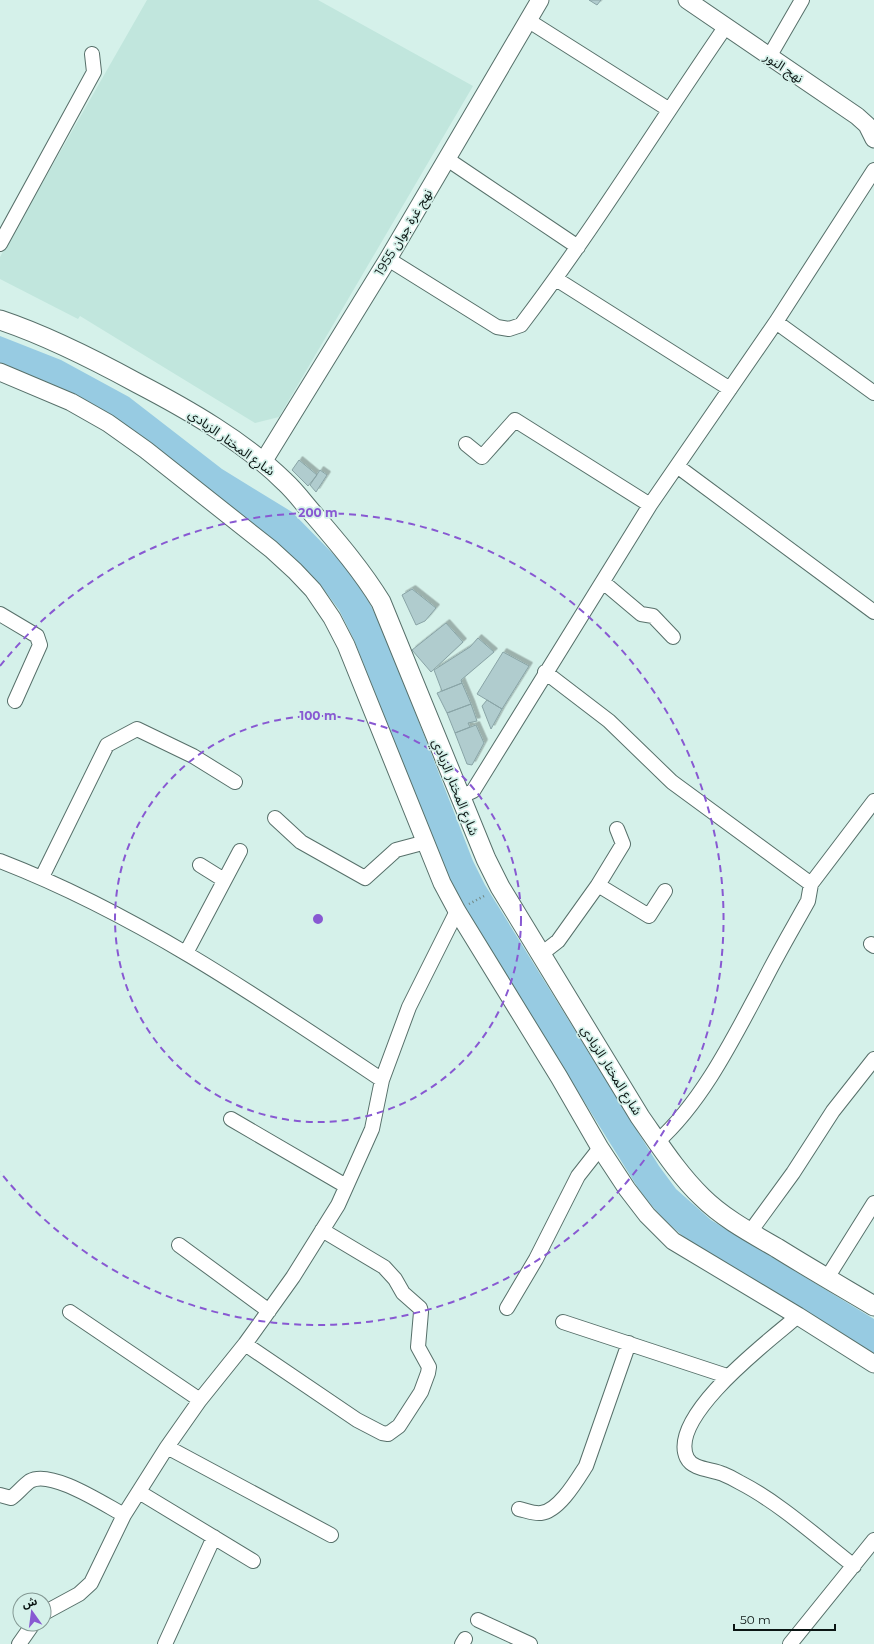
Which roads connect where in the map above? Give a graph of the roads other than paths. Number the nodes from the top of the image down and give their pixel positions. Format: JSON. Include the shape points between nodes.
{"nodes":[{"id":1,"x":540,"y":0,"type":"edge"},
{"id":2,"x":687,"y":0,"type":"edge"},
{"id":3,"x":802,"y":0,"type":"edge"},
{"id":4,"x":528,"y":21,"type":"junction"},
{"id":5,"x":726,"y":26,"type":"junction"},
{"id":6,"x":92,"y":54,"type":"dead end"},
{"id":7,"x":770,"y":57,"type":"junction"},
{"id":8,"x":668,"y":109,"type":"junction"},
{"id":9,"x":874,"y":139,"type":"edge"},
{"id":10,"x":447,"y":159,"type":"junction"},
{"id":11,"x":874,"y":170,"type":"edge"},
{"id":12,"x":0,"y":244,"type":"edge"},
{"id":13,"x":578,"y":247,"type":"junction"},
{"id":14,"x":388,"y":259,"type":"junction"},
{"id":15,"x":556,"y":279,"type":"junction"},
{"id":16,"x":0,"y":320,"type":"edge"},
{"id":17,"x":776,"y":322,"type":"junction"},
{"id":18,"x":0,"y":372,"type":"edge"},
{"id":19,"x":730,"y":389,"type":"junction"},
{"id":20,"x":874,"y":393,"type":"edge"},
{"id":21,"x":466,"y":444,"type":"dead end"},
{"id":22,"x":263,"y":462,"type":"junction"},
{"id":23,"x":677,"y":466,"type":"junction"},
{"id":24,"x":650,"y":506,"type":"junction"},
{"id":25,"x":603,"y":582,"type":"junction"},
{"id":26,"x":874,"y":612,"type":"edge"},
{"id":27,"x":1,"y":616,"type":"edge"},
{"id":28,"x":673,"y":637,"type":"dead end"},
{"id":29,"x":545,"y":672,"type":"junction"},
{"id":30,"x":15,"y":701,"type":"dead end"},
{"id":31,"x":235,"y":782,"type":"dead end"},
{"id":32,"x":460,"y":797,"type":"junction"},
{"id":33,"x":874,"y":801,"type":"edge"},
{"id":34,"x":275,"y":818,"type":"dead end"},
{"id":35,"x":617,"y":829,"type":"dead end"},
{"id":36,"x":426,"y":842,"type":"junction"},
{"id":37,"x":240,"y":851,"type":"dead end"},
{"id":38,"x":0,"y":861,"type":"edge"},
{"id":39,"x":200,"y":866,"type":"dead end"},
{"id":40,"x":42,"y":877,"type":"junction"},
{"id":41,"x":224,"y":880,"type":"junction"},
{"id":42,"x":811,"y":884,"type":"junction"},
{"id":43,"x":598,"y":885,"type":"junction"},
{"id":44,"x":665,"y":891,"type":"dead end"},
{"id":45,"x":456,"y":911,"type":"junction"},
{"id":46,"x":186,"y":954,"type":"junction"},
{"id":47,"x":540,"y":955,"type":"junction"},
{"id":48,"x":874,"y":1059,"type":"edge"},
{"id":49,"x":382,"y":1080,"type":"junction"},
{"id":50,"x":231,"y":1119,"type":"dead end"},
{"id":51,"x":657,"y":1142,"type":"junction"},
{"id":52,"x":600,"y":1148,"type":"junction"},
{"id":53,"x":346,"y":1186,"type":"junction"},
{"id":54,"x":874,"y":1203,"type":"edge"},
{"id":55,"x":322,"y":1230,"type":"junction"},
{"id":56,"x":750,"y":1232,"type":"junction"},
{"id":57,"x":179,"y":1245,"type":"dead end"},
{"id":58,"x":827,"y":1278,"type":"junction"},
{"id":59,"x":874,"y":1306,"type":"edge"},
{"id":60,"x":507,"y":1308,"type":"dead end"},
{"id":61,"x":269,"y":1311,"type":"junction"},
{"id":62,"x":70,"y":1312,"type":"dead end"},
{"id":63,"x":798,"y":1316,"type":"junction"},
{"id":64,"x":563,"y":1322,"type":"dead end"},
{"id":65,"x":629,"y":1343,"type":"junction"},
{"id":66,"x":245,"y":1344,"type":"junction"},
{"id":67,"x":874,"y":1364,"type":"edge"},
{"id":68,"x":727,"y":1376,"type":"junction"},
{"id":69,"x":200,"y":1400,"type":"junction"},
{"id":70,"x":167,"y":1447,"type":"junction"},
{"id":71,"x":139,"y":1492,"type":"junction"},
{"id":72,"x":0,"y":1495,"type":"edge"},
{"id":73,"x":519,"y":1509,"type":"dead end"},
{"id":74,"x":124,"y":1515,"type":"junction"},
{"id":75,"x":331,"y":1535,"type":"dead end"},
{"id":76,"x":214,"y":1537,"type":"junction"},
{"id":77,"x":874,"y":1540,"type":"edge"},
{"id":78,"x":254,"y":1561,"type":"dead end"},
{"id":79,"x":854,"y":1566,"type":"junction"},
{"id":80,"x":52,"y":1609,"type":"edge"},
{"id":81,"x":478,"y":1620,"type":"dead end"},
{"id":82,"x":27,"y":1632,"type":"edge"},
{"id":83,"x":19,"y":1644,"type":"edge"},
{"id":84,"x":165,"y":1644,"type":"edge"},
{"id":85,"x":530,"y":1644,"type":"edge"},
{"id":86,"x":790,"y":1644,"type":"edge"}],
"edges":[{"from":1,"to":4,"type":"street","name":"نهج غرة جوان 1955"},
{"from":2,"to":5,"type":"street","name":"نهج النور"},
{"from":3,"to":7,"type":"street"},
{"from":4,"to":8,"type":"street"},
{"from":4,"to":10,"type":"street","name":"نهج غرة جوان 1955"},
{"from":5,"to":7,"type":"street","name":"نهج النور"},
{"from":5,"to":8,"type":"street"},
{"from":6,"to":12,"type":"street","via":[[94,72]]},
{"from":7,"to":9,"type":"street","name":"نهج النور","via":[[857,116],[867,125]]},
{"from":8,"to":13,"type":"street"},
{"from":10,"to":13,"type":"street"},
{"from":10,"to":14,"type":"street","name":"نهج غرة جوان 1955"},
{"from":11,"to":17,"type":"street"},
{"from":13,"to":15,"type":"street"},
{"from":14,"to":15,"type":"street","via":[[497,327],[509,329],[522,325]]},
{"from":14,"to":22,"type":"street","name":"نهج غرة جوان 1955"},
{"from":15,"to":19,"type":"street"},
{"from":16,"to":22,"type":"main road","name":"شارع المختار الزيادي","via":[[80,352],[157,393],[201,419]]},
{"from":17,"to":19,"type":"street"},
{"from":17,"to":20,"type":"street"},
{"from":18,"to":36,"type":"street","via":[[70,402],[108,423],[271,549],[313,590],[346,645]]},
{"from":19,"to":23,"type":"street"},
{"from":21,"to":24,"type":"street","via":[[482,457],[514,420]]},
{"from":22,"to":32,"type":"main road","name":"شارع المختار الزيادي","via":[[286,482],[367,578],[381,602]]},
{"from":23,"to":24,"type":"street"},
{"from":23,"to":26,"type":"street"},
{"from":24,"to":25,"type":"street"},
{"from":25,"to":28,"type":"street","via":[[641,614],[652,616]]},
{"from":25,"to":29,"type":"street"},
{"from":27,"to":30,"type":"street","via":[[37,636],[40,645]]},
{"from":29,"to":32,"type":"street","via":[[473,791]]},
{"from":29,"to":42,"type":"street","via":[[608,721],[672,782]]},
{"from":31,"to":40,"type":"street","via":[[193,756],[137,729],[121,736],[107,745]]},
{"from":32,"to":47,"type":"main road","name":"شارع المختار الزيادي","via":[[500,887]]},
{"from":33,"to":42,"type":"street"},
{"from":34,"to":36,"type":"street","via":[[301,842],[365,878],[396,850]]},
{"from":35,"to":43,"type":"street","via":[[623,844]]},
{"from":36,"to":45,"type":"street"},
{"from":37,"to":41,"type":"street"},
{"from":38,"to":40,"type":"street"},
{"from":39,"to":41,"type":"street"},
{"from":40,"to":46,"type":"street"},
{"from":41,"to":46,"type":"street"},
{"from":42,"to":51,"type":"street","via":[[808,901],[719,1061],[674,1127]]},
{"from":43,"to":44,"type":"street","via":[[649,916]]},
{"from":43,"to":47,"type":"street","via":[[558,941]]},
{"from":45,"to":49,"type":"street","via":[[409,1006]]},
{"from":45,"to":52,"type":"street"},
{"from":46,"to":49,"type":"street","via":[[276,1009]]},
{"from":47,"to":51,"type":"main road","name":"شارع المختار الزيادي"},
{"from":48,"to":56,"type":"street","via":[[833,1111],[793,1173]]},
{"from":49,"to":53,"type":"street","via":[[372,1129]]},
{"from":50,"to":53,"type":"street"},
{"from":51,"to":56,"type":"main road","name":"شارع المختار الزيادي","via":[[702,1198]]},
{"from":52,"to":60,"type":"street","via":[[578,1176],[536,1259]]},
{"from":52,"to":63,"type":"street","via":[[643,1210],[673,1241]]},
{"from":53,"to":55,"type":"street","via":[[338,1205]]},
{"from":54,"to":58,"type":"street"},
{"from":55,"to":61,"type":"street"},
{"from":55,"to":66,"type":"street","via":[[384,1267],[408,1298],[420,1308],[418,1347],[429,1367],[428,1373],[421,1392],[399,1426],[388,1434],[357,1420]]},
{"from":56,"to":58,"type":"main road","name":"شارع المختار الزيادي"},
{"from":57,"to":61,"type":"street"},
{"from":58,"to":59,"type":"main road","name":"شارع المختار الزيادي"},
{"from":61,"to":66,"type":"street"},
{"from":62,"to":69,"type":"street"},
{"from":63,"to":67,"type":"street"},
{"from":63,"to":68,"type":"street"},
{"from":64,"to":65,"type":"street"},
{"from":65,"to":68,"type":"street"},
{"from":65,"to":73,"type":"street","via":[[586,1466],[557,1505],[541,1513]]},
{"from":66,"to":69,"type":"street"},
{"from":68,"to":79,"type":"street","via":[[694,1419],[684,1450],[688,1460],[696,1466],[728,1476],[763,1496]]},
{"from":69,"to":70,"type":"street"},
{"from":70,"to":71,"type":"street"},
{"from":70,"to":75,"type":"street"},
{"from":71,"to":74,"type":"street"},
{"from":71,"to":76,"type":"street"},
{"from":72,"to":74,"type":"street","via":[[11,1498],[30,1481],[48,1480],[66,1484]]},
{"from":74,"to":80,"type":"street","via":[[91,1583],[79,1594]]},
{"from":76,"to":78,"type":"street"},
{"from":76,"to":84,"type":"street"},
{"from":77,"to":79,"type":"street"},
{"from":79,"to":86,"type":"street"},
{"from":81,"to":85,"type":"street"},
{"from":82,"to":83,"type":"street"}]}
